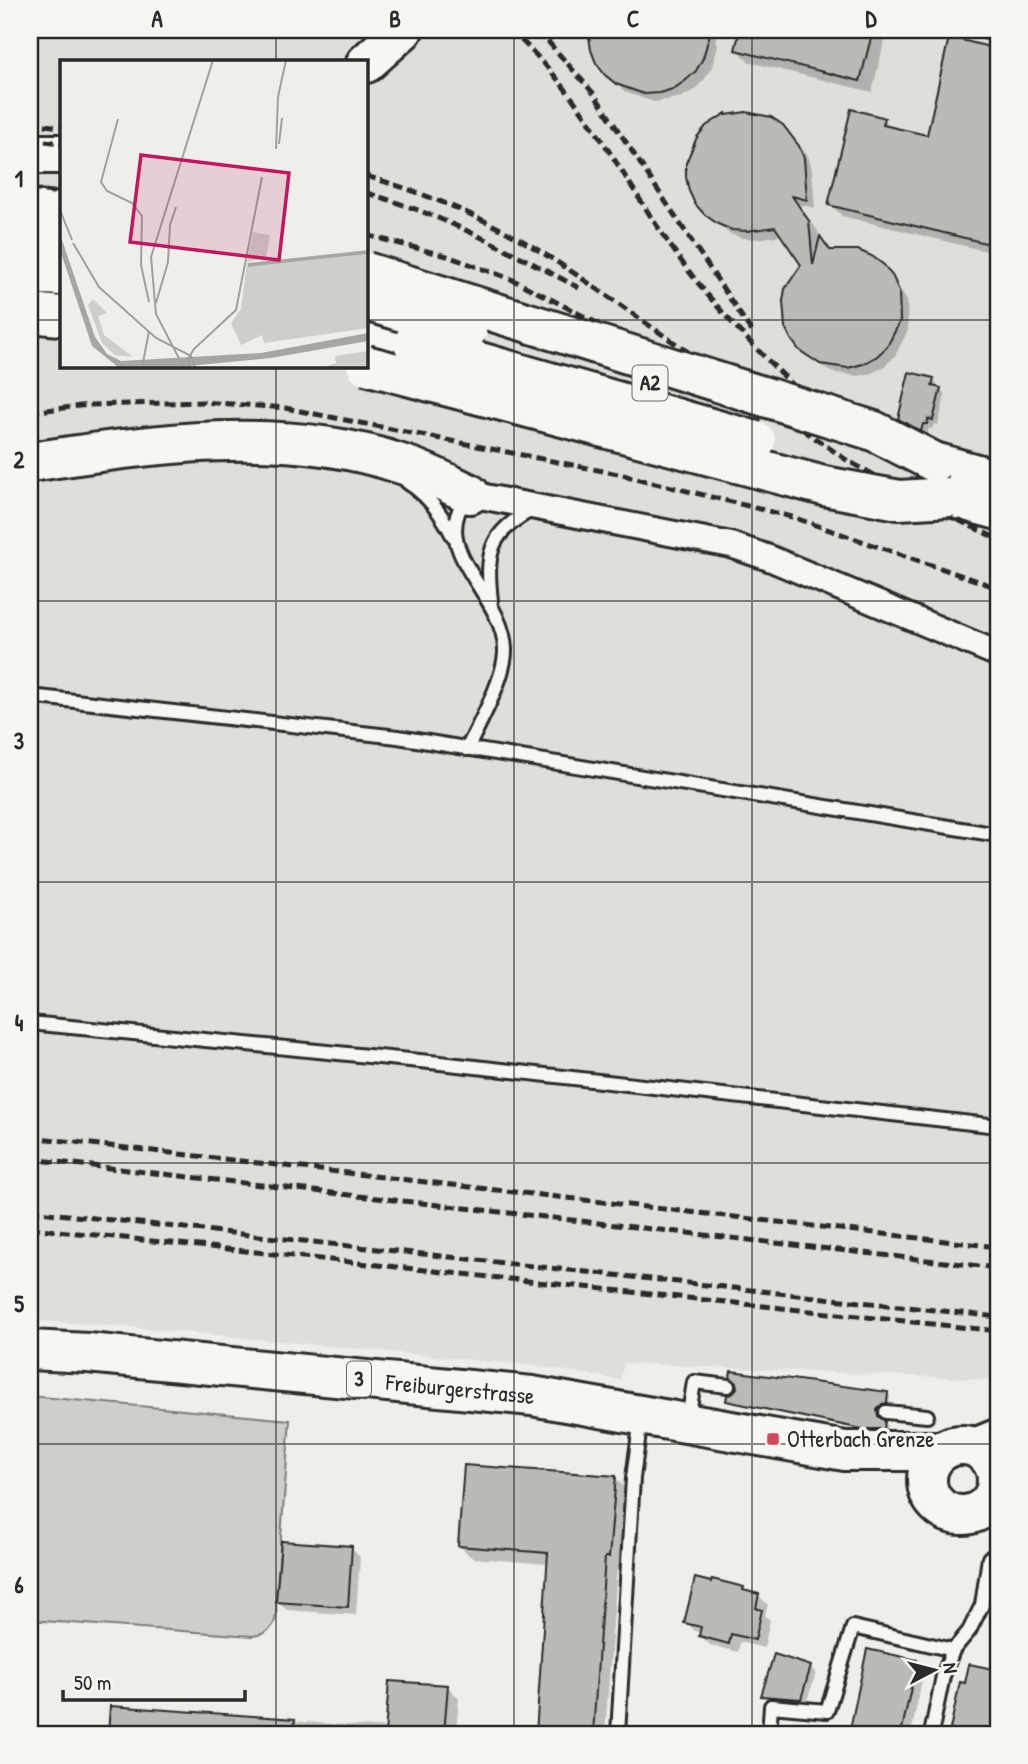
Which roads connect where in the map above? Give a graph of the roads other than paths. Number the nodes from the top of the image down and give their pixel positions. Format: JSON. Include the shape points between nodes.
{"nodes":[{"id":1,"x":403,"y":30,"type":"edge"},
{"id":2,"x":368,"y":62,"type":"edge"},
{"id":3,"x":30,"y":154,"type":"edge"},
{"id":4,"x":60,"y":154,"type":"edge"},
{"id":5,"x":30,"y":210,"type":"edge"},
{"id":6,"x":60,"y":214,"type":"edge"},
{"id":7,"x":30,"y":244,"type":"edge"},
{"id":8,"x":60,"y":247,"type":"edge"},
{"id":9,"x":368,"y":273,"type":"edge"},
{"id":10,"x":30,"y":274,"type":"edge"},
{"id":11,"x":60,"y":276,"type":"edge"},
{"id":12,"x":368,"y":303,"type":"edge"},
{"id":13,"x":30,"y":313,"type":"edge"},
{"id":14,"x":60,"y":316,"type":"edge"},
{"id":15,"x":368,"y":332,"type":"edge"},
{"id":16,"x":368,"y":366,"type":"edge"},
{"id":17,"x":254,"y":441,"type":"junction"},
{"id":18,"x":30,"y":462,"type":"edge"},
{"id":19,"x":934,"y":463,"type":"junction"},
{"id":20,"x":382,"y":472,"type":"dead end"},
{"id":21,"x":398,"y":479,"type":"dead end"},
{"id":22,"x":998,"y":480,"type":"edge"},
{"id":23,"x":470,"y":494,"type":"junction"},
{"id":24,"x":950,"y":496,"type":"junction"},
{"id":25,"x":537,"y":507,"type":"junction"},
{"id":26,"x":998,"y":509,"type":"edge"},
{"id":27,"x":453,"y":536,"type":"junction"},
{"id":28,"x":492,"y":605,"type":"junction"},
{"id":29,"x":998,"y":654,"type":"edge"},
{"id":30,"x":31,"y":698,"type":"edge"},
{"id":31,"x":467,"y":749,"type":"junction"},
{"id":32,"x":998,"y":835,"type":"edge"},
{"id":33,"x":30,"y":1023,"type":"edge"},
{"id":34,"x":998,"y":1126,"type":"edge"},
{"id":35,"x":30,"y":1350,"type":"edge"},
{"id":36,"x":728,"y":1386,"type":"dead end"},
{"id":37,"x":886,"y":1412,"type":"dead end"},
{"id":38,"x":641,"y":1414,"type":"junction"},
{"id":39,"x":927,"y":1416,"type":"dead end"},
{"id":40,"x":687,"y":1423,"type":"junction"},
{"id":41,"x":845,"y":1451,"type":"junction"},
{"id":42,"x":986,"y":1470,"type":"edge"},
{"id":43,"x":928,"y":1487,"type":"junction"},
{"id":44,"x":998,"y":1560,"type":"edge"},
{"id":45,"x":953,"y":1650,"type":"junction"},
{"id":46,"x":618,"y":1734,"type":"edge"},
{"id":47,"x":769,"y":1734,"type":"edge"},
{"id":48,"x":931,"y":1734,"type":"edge"}],
"edges":[{"from":1,"to":2,"type":"main road"},
{"from":3,"to":4,"type":"main road"},
{"from":5,"to":6,"type":"main road"},
{"from":7,"to":8,"type":"main road"},
{"from":9,"to":19,"type":"main road","bridge":true,"via":[[874,431]]},
{"from":10,"to":11,"type":"main road"},
{"from":12,"to":19,"type":"main road","number":"A2","bridge":true},
{"from":13,"to":14,"type":"main road"},
{"from":15,"to":24,"type":"main road","number":"A2","bridge":true},
{"from":16,"to":24,"type":"main road","bridge":true,"via":[[824,486],[899,500]]},
{"from":17,"to":18,"type":"main road","via":[[174,443]]},
{"from":17,"to":20,"type":"lane"},
{"from":17,"to":23,"type":"main road","via":[[384,459]]},
{"from":19,"to":22,"type":"main road","number":"A2"},
{"from":21,"to":27,"type":"lane","via":[[429,499]]},
{"from":23,"to":25,"type":"street"},
{"from":23,"to":27,"type":"lane","via":[[456,519]]},
{"from":24,"to":26,"type":"main road","number":"A2"},
{"from":25,"to":28,"type":"lane","via":[[502,532],[489,552]]},
{"from":25,"to":29,"type":"street","via":[[740,548]]},
{"from":27,"to":28,"type":"lane"},
{"from":28,"to":31,"type":"lane","via":[[503,636],[504,661]]},
{"from":30,"to":31,"type":"lane","via":[[398,737]]},
{"from":31,"to":32,"type":"lane"},
{"from":33,"to":34,"type":"lane","via":[[440,1063]]},
{"from":35,"to":38,"type":"main road","name":"Freiburgerstrasse","number":"3","via":[[532,1396]]},
{"from":36,"to":40,"type":"lane","via":[[694,1382]]},
{"from":37,"to":39,"type":"lane"},
{"from":38,"to":40,"type":"main road","name":"Freiburgerstrasse","number":"3"},
{"from":38,"to":46,"type":"lane"},
{"from":40,"to":41,"type":"main road","name":"Freiburgerstrasse","number":"3"},
{"from":41,"to":42,"type":"main road","name":"Freiburgerstrasse","number":"3"},
{"from":41,"to":43,"type":"main road","name":"Freiburgerstrasse","number":"3"},
{"from":42,"to":43,"type":"main road","via":[[931,1464]]},
{"from":42,"to":43,"type":"main road","number":"3","via":[[966,1515],[937,1505]]},
{"from":44,"to":45,"type":"lane","via":[[989,1558],[982,1605]]},
{"from":45,"to":47,"type":"lane","via":[[853,1627],[827,1711],[771,1706]]},
{"from":45,"to":48,"type":"lane"}]}
